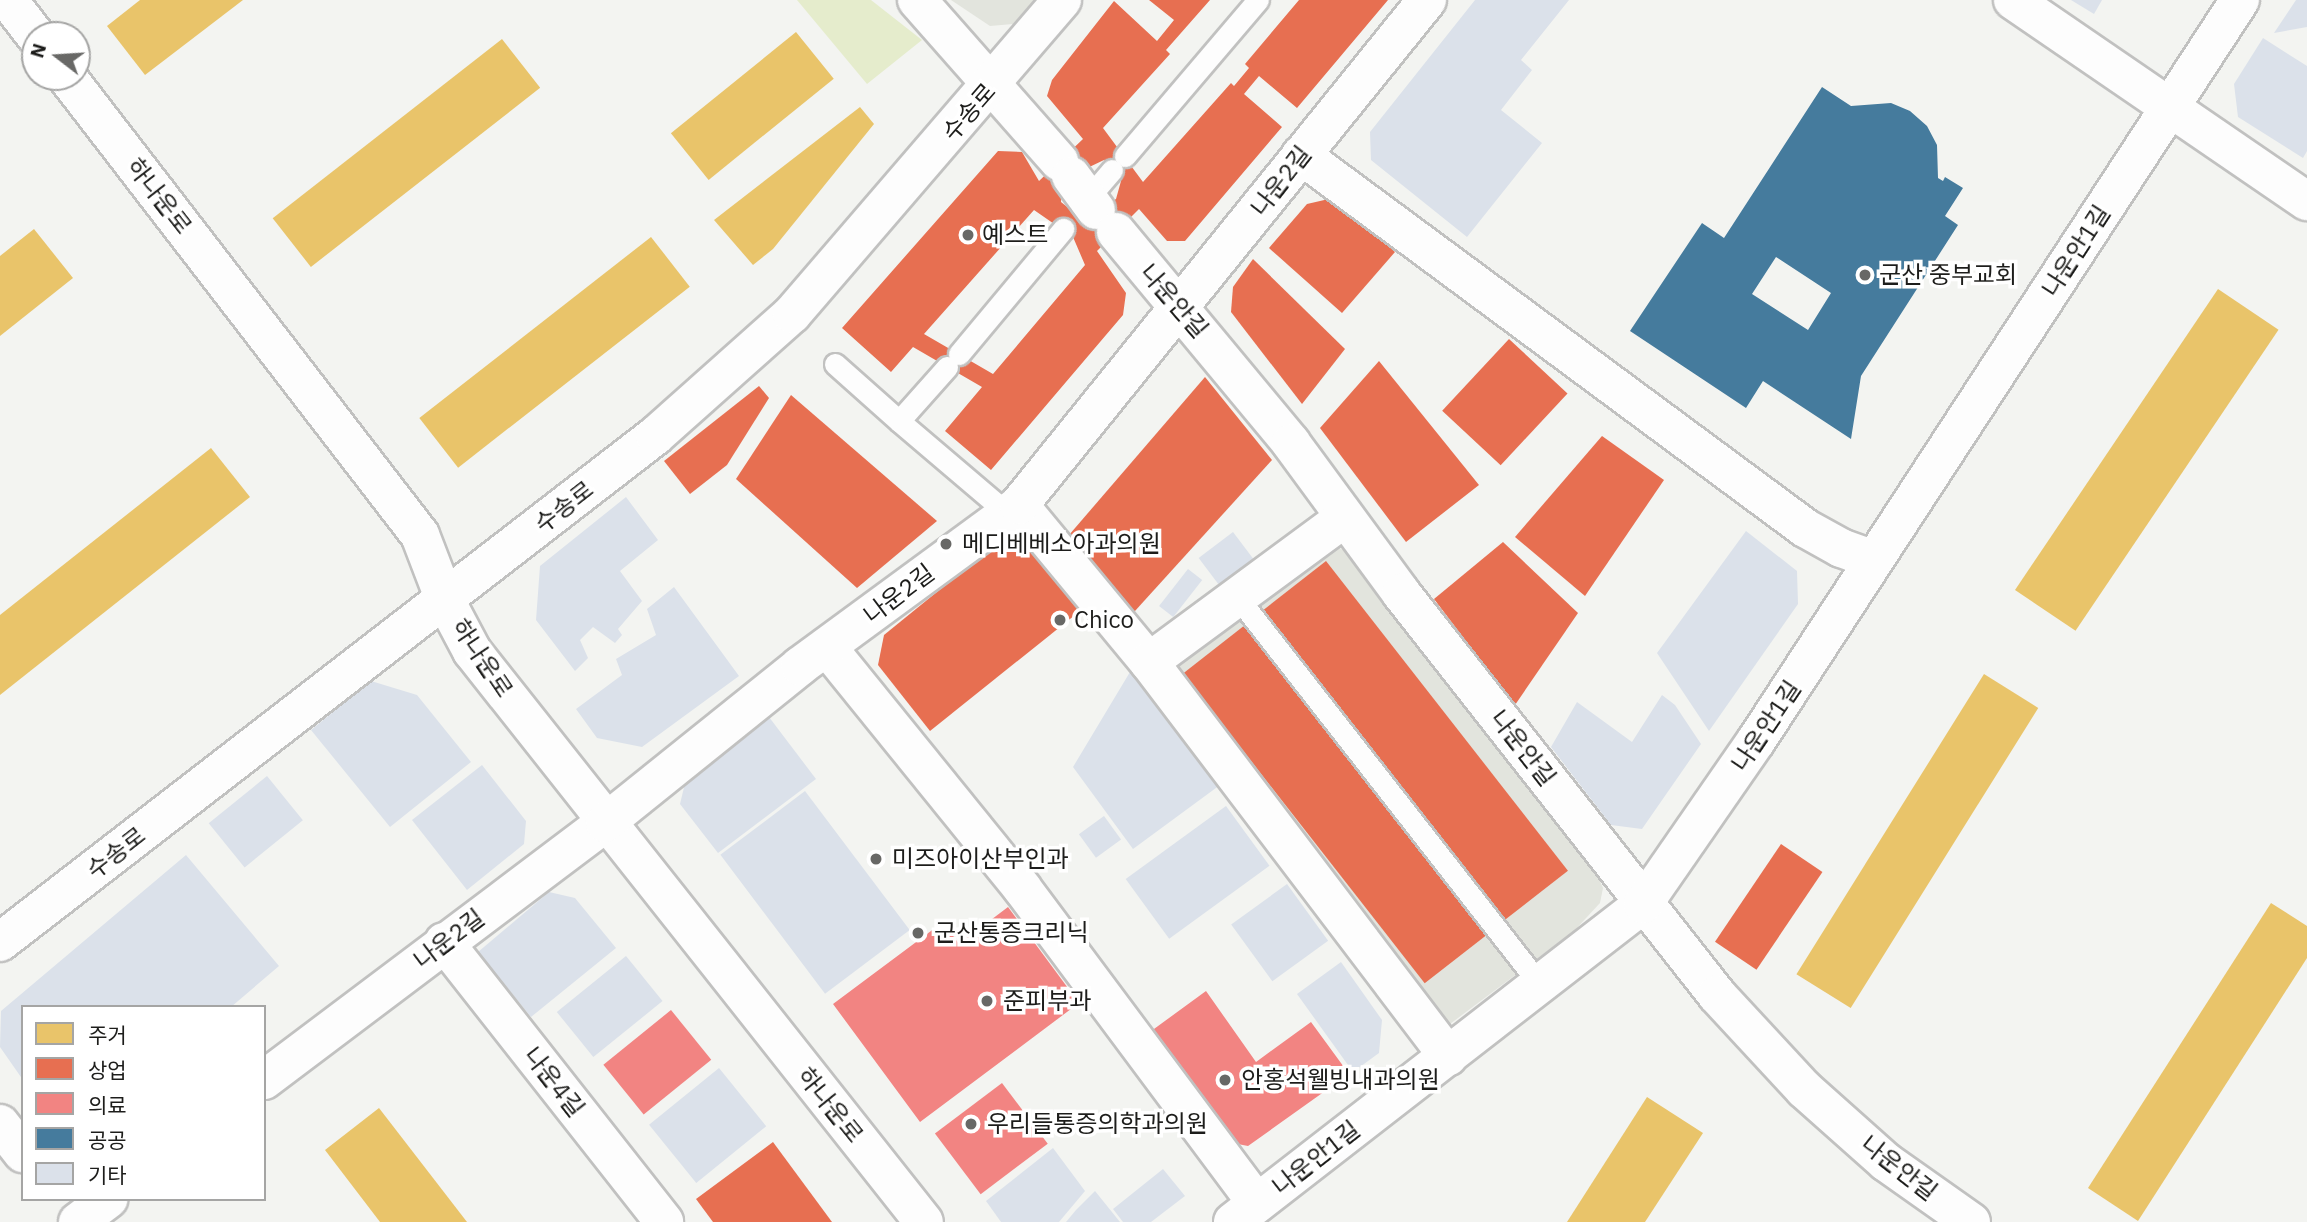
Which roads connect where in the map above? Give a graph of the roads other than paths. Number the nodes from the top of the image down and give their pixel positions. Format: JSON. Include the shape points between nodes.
{"nodes":[{"id":1,"x":8,"y":0,"type":"edge"},
{"id":2,"x":917,"y":0,"type":"edge"},
{"id":3,"x":1062,"y":0,"type":"edge"},
{"id":4,"x":1258,"y":0,"type":"edge"},
{"id":5,"x":1427,"y":0,"type":"edge"},
{"id":6,"x":2013,"y":0,"type":"edge"},
{"id":7,"x":2240,"y":0,"type":"edge"},
{"id":8,"x":24,"y":21,"type":"edge"},
{"id":9,"x":993,"y":85,"type":"junction"},
{"id":10,"x":78,"y":91,"type":"edge"},
{"id":11,"x":2170,"y":111,"type":"junction"},
{"id":12,"x":1301,"y":155,"type":"junction"},
{"id":13,"x":2307,"y":201,"type":"edge"},
{"id":14,"x":1081,"y":203,"type":"junction"},
{"id":15,"x":1180,"y":310,"type":"junction"},
{"id":16,"x":835,"y":364,"type":"dead end"},
{"id":17,"x":899,"y":421,"type":"junction"},
{"id":18,"x":1013,"y":509,"type":"junction"},
{"id":19,"x":1344,"y":517,"type":"junction"},
{"id":20,"x":1874,"y":560,"type":"junction"},
{"id":21,"x":1237,"y":598,"type":"junction"},
{"id":22,"x":445,"y":600,"type":"junction"},
{"id":23,"x":827,"y":647,"type":"junction"},
{"id":24,"x":1149,"y":662,"type":"junction"},
{"id":25,"x":605,"y":823,"type":"junction"},
{"id":26,"x":1643,"y":904,"type":"junction"},
{"id":27,"x":0,"y":942,"type":"edge"},
{"id":28,"x":444,"y":942,"type":"junction"},
{"id":29,"x":1541,"y":986,"type":"junction"},
{"id":30,"x":1448,"y":1056,"type":"junction"},
{"id":31,"x":266,"y":1078,"type":"edge"},
{"id":32,"x":0,"y":1124,"type":"edge"},
{"id":33,"x":21,"y":1150,"type":"edge"},
{"id":34,"x":61,"y":1201,"type":"edge"},
{"id":35,"x":105,"y":1201,"type":"edge"},
{"id":36,"x":1245,"y":1213,"type":"edge"},
{"id":37,"x":77,"y":1222,"type":"edge"},
{"id":38,"x":664,"y":1222,"type":"edge"},
{"id":39,"x":923,"y":1222,"type":"edge"},
{"id":40,"x":1971,"y":1222,"type":"edge"}],
"edges":[{"from":1,"to":8,"type":"street"},
{"from":2,"to":9,"type":"street","name":"나운안길"},
{"from":3,"to":9,"type":"street","name":"수송로"},
{"from":4,"to":14,"type":"lane"},
{"from":5,"to":12,"type":"street","name":"나운2길"},
{"from":6,"to":11,"type":"street"},
{"from":7,"to":11,"type":"street","name":"나운안1길"},
{"from":9,"to":14,"type":"street","name":"나운안길"},
{"from":9,"to":22,"type":"street","name":"수송로","via":[[792,314],[655,436]]},
{"from":10,"to":22,"type":"street","name":"하나운로","via":[[420,535]]},
{"from":11,"to":13,"type":"street"},
{"from":11,"to":20,"type":"street","name":"나운안1길"},
{"from":12,"to":15,"type":"street","name":"나운2길"},
{"from":12,"to":20,"type":"street","via":[[1805,528]]},
{"from":14,"to":15,"type":"street","name":"나운안길"},
{"from":14,"to":17,"type":"lane"},
{"from":15,"to":18,"type":"street","name":"나운2길"},
{"from":15,"to":19,"type":"street","name":"나운안길","via":[[1282,432]]},
{"from":16,"to":17,"type":"lane"},
{"from":17,"to":18,"type":"lane"},
{"from":18,"to":23,"type":"street","name":"나운2길"},
{"from":18,"to":24,"type":"street"},
{"from":19,"to":21,"type":"street"},
{"from":19,"to":26,"type":"street","name":"나운안길"},
{"from":20,"to":26,"type":"street","name":"나운안1길"},
{"from":21,"to":24,"type":"street"},
{"from":21,"to":29,"type":"lane"},
{"from":22,"to":25,"type":"street","name":"하나운로","via":[[472,651]]},
{"from":22,"to":27,"type":"street","name":"수송로"},
{"from":23,"to":25,"type":"street","name":"나운2길"},
{"from":23,"to":36,"type":"street","via":[[1022,888]]},
{"from":24,"to":30,"type":"street"},
{"from":25,"to":28,"type":"street","name":"나운2길"},
{"from":25,"to":39,"type":"street","name":"하나운로"},
{"from":26,"to":29,"type":"street","name":"나운안1길"},
{"from":26,"to":40,"type":"street","name":"나운안길","via":[[1717,995],[1804,1089],[1886,1162]]},
{"from":28,"to":31,"type":"street","name":"나운2길"},
{"from":28,"to":38,"type":"street","name":"나운4길"},
{"from":29,"to":30,"type":"street","name":"나운안1길"},
{"from":30,"to":36,"type":"street","name":"나운안1길"},
{"from":32,"to":33,"type":"street"},
{"from":34,"to":37,"type":"street"},
{"from":35,"to":37,"type":"street"}]}
